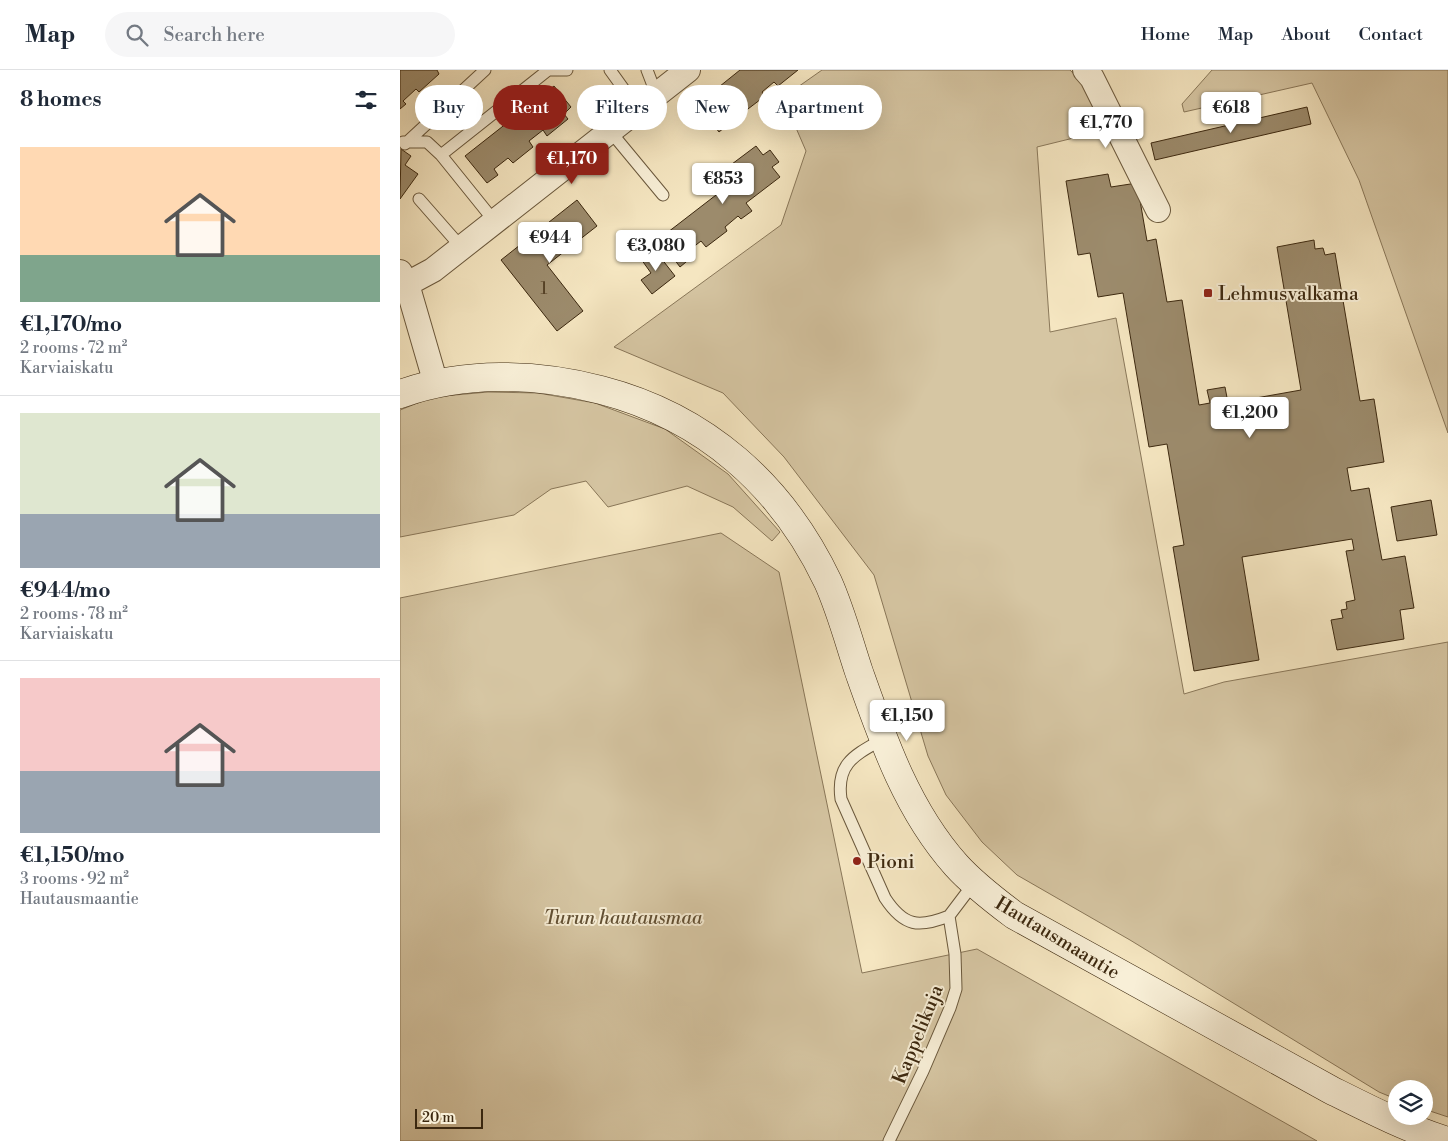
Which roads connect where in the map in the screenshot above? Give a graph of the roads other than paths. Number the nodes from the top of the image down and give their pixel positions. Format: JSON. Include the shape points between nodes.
{"nodes":[{"id":1,"x":485,"y":70,"type":"edge"},
{"id":2,"x":567,"y":70,"type":"edge"},
{"id":3,"x":610,"y":70,"type":"edge"},
{"id":4,"x":647,"y":70,"type":"edge"},
{"id":5,"x":688,"y":70,"type":"edge"},
{"id":6,"x":1085,"y":70,"type":"edge"},
{"id":7,"x":547,"y":71,"type":"edge"},
{"id":8,"x":621,"y":85,"type":"edge"},
{"id":9,"x":654,"y":85,"type":"edge"},
{"id":10,"x":667,"y":86,"type":"edge"},
{"id":11,"x":610,"y":131,"type":"joint"},
{"id":12,"x":403,"y":142,"type":"edge"},
{"id":13,"x":441,"y":155,"type":"junction"},
{"id":14,"x":663,"y":194,"type":"dead end"},
{"id":15,"x":419,"y":199,"type":"dead end"},
{"id":16,"x":1158,"y":210,"type":"dead end"},
{"id":17,"x":495,"y":222,"type":"junction"},
{"id":18,"x":462,"y":248,"type":"junction"},
{"id":19,"x":404,"y":278,"type":"edge"},
{"id":20,"x":436,"y":384,"type":"junction"},
{"id":21,"x":400,"y":394,"type":"edge"},
{"id":22,"x":883,"y":739,"type":"junction"},
{"id":23,"x":974,"y":883,"type":"junction"},
{"id":24,"x":950,"y":916,"type":"junction"},
{"id":25,"x":889,"y":1141,"type":"edge"},
{"id":26,"x":1447,"y":1141,"type":"edge"}],
"edges":[{"from":1,"to":12,"type":"lane"},
{"from":2,"to":7,"type":"lane"},
{"from":3,"to":8,"type":"lane"},
{"from":4,"to":9,"type":"lane"},
{"from":5,"to":10,"type":"street"},
{"from":6,"to":16,"type":"street","via":[[1092,78]]},
{"from":7,"to":13,"type":"lane"},
{"from":11,"to":14,"type":"lane"},
{"from":11,"to":17,"type":"street"},
{"from":12,"to":13,"type":"lane","via":[[427,142]]},
{"from":13,"to":17,"type":"lane"},
{"from":15,"to":18,"type":"lane"},
{"from":17,"to":18,"type":"street"},
{"from":18,"to":19,"type":"street","via":[[433,270]]},
{"from":19,"to":20,"type":"street"},
{"from":20,"to":21,"type":"street","name":"Hautausmaantie"},
{"from":20,"to":22,"type":"street","name":"Hautausmaantie","via":[[507,376],[588,386],[660,409],[737,460],[766,488],[814,555],[834,598]]},
{"from":22,"to":23,"type":"street","name":"Hautausmaantie","via":[[902,782],[928,826],[956,865]]},
{"from":22,"to":24,"type":"lane","via":[[854,755],[842,770],[841,799],[893,910],[900,917],[923,924]]},
{"from":23,"to":24,"type":"lane"},
{"from":23,"to":26,"type":"street","name":"Hautausmaantie","via":[[1014,915],[1331,1090],[1385,1118]]},
{"from":24,"to":25,"type":"lane","name":"Kappelikuja","via":[[956,954],[956,989],[923,1071]]}]}
